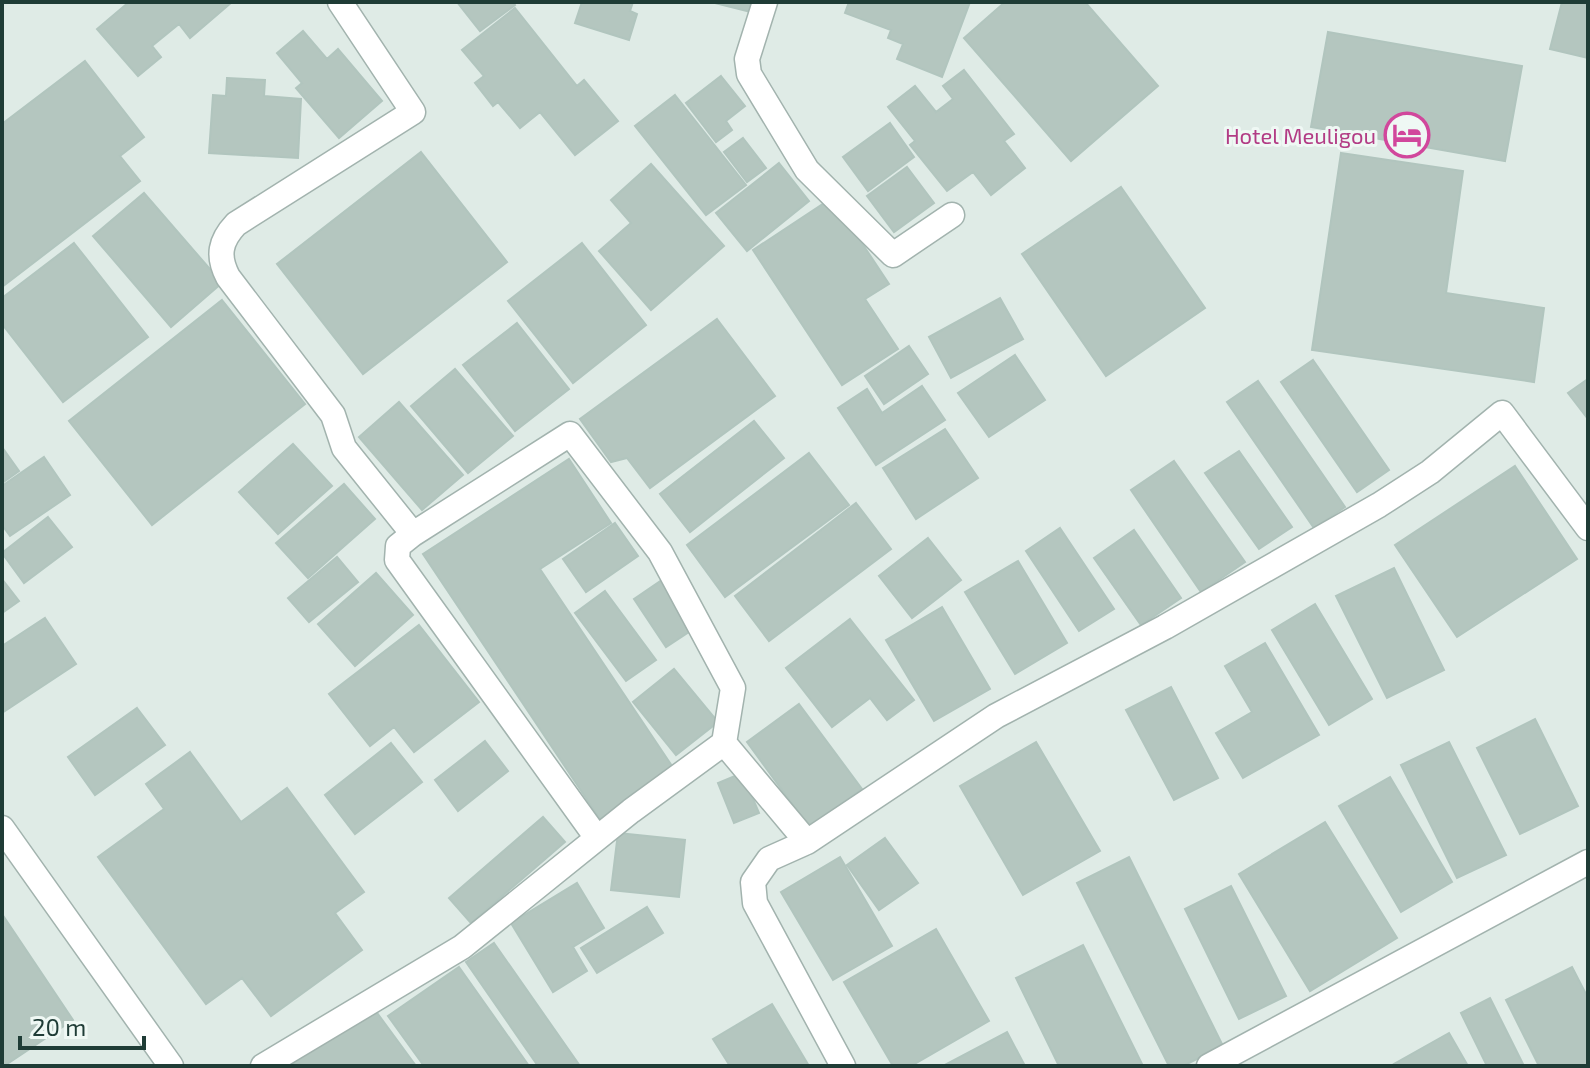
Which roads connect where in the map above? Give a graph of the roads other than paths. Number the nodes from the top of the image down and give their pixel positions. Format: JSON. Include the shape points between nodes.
{"nodes":[{"id":1,"x":340,"y":2,"type":"edge"},
{"id":2,"x":765,"y":2,"type":"edge"},
{"id":3,"x":952,"y":215,"type":"dead end"},
{"id":4,"x":1588,"y":528,"type":"edge"},
{"id":5,"x":413,"y":534,"type":"junction"},
{"id":6,"x":724,"y":743,"type":"junction"},
{"id":7,"x":2,"y":828,"type":"edge"},
{"id":8,"x":597,"y":838,"type":"junction"},
{"id":9,"x":807,"y":842,"type":"junction"},
{"id":10,"x":1588,"y":862,"type":"edge"},
{"id":11,"x":160,"y":1062,"type":"edge"},
{"id":12,"x":263,"y":1066,"type":"edge"},
{"id":13,"x":843,"y":1066,"type":"edge"},
{"id":14,"x":1209,"y":1066,"type":"edge"}],
"edges":[{"from":1,"to":5,"type":"street","via":[[413,112],[236,224],[224,239],[220,257],[228,277],[333,415],[344,448]]},
{"from":2,"to":3,"type":"street","via":[[747,59],[749,74],[807,170],[893,255]]},
{"from":4,"to":9,"type":"street","via":[[1502,413],[1430,472],[1379,505],[996,716]]},
{"from":5,"to":6,"type":"street","via":[[570,434],[660,552],[733,688]]},
{"from":5,"to":8,"type":"street","via":[[398,546],[397,560]]},
{"from":6,"to":8,"type":"street"},
{"from":6,"to":9,"type":"street"},
{"from":7,"to":11,"type":"street"},
{"from":8,"to":12,"type":"street","via":[[462,947]]},
{"from":9,"to":13,"type":"street","via":[[769,859],[753,882],[755,903]]},
{"from":10,"to":14,"type":"street"}]}
